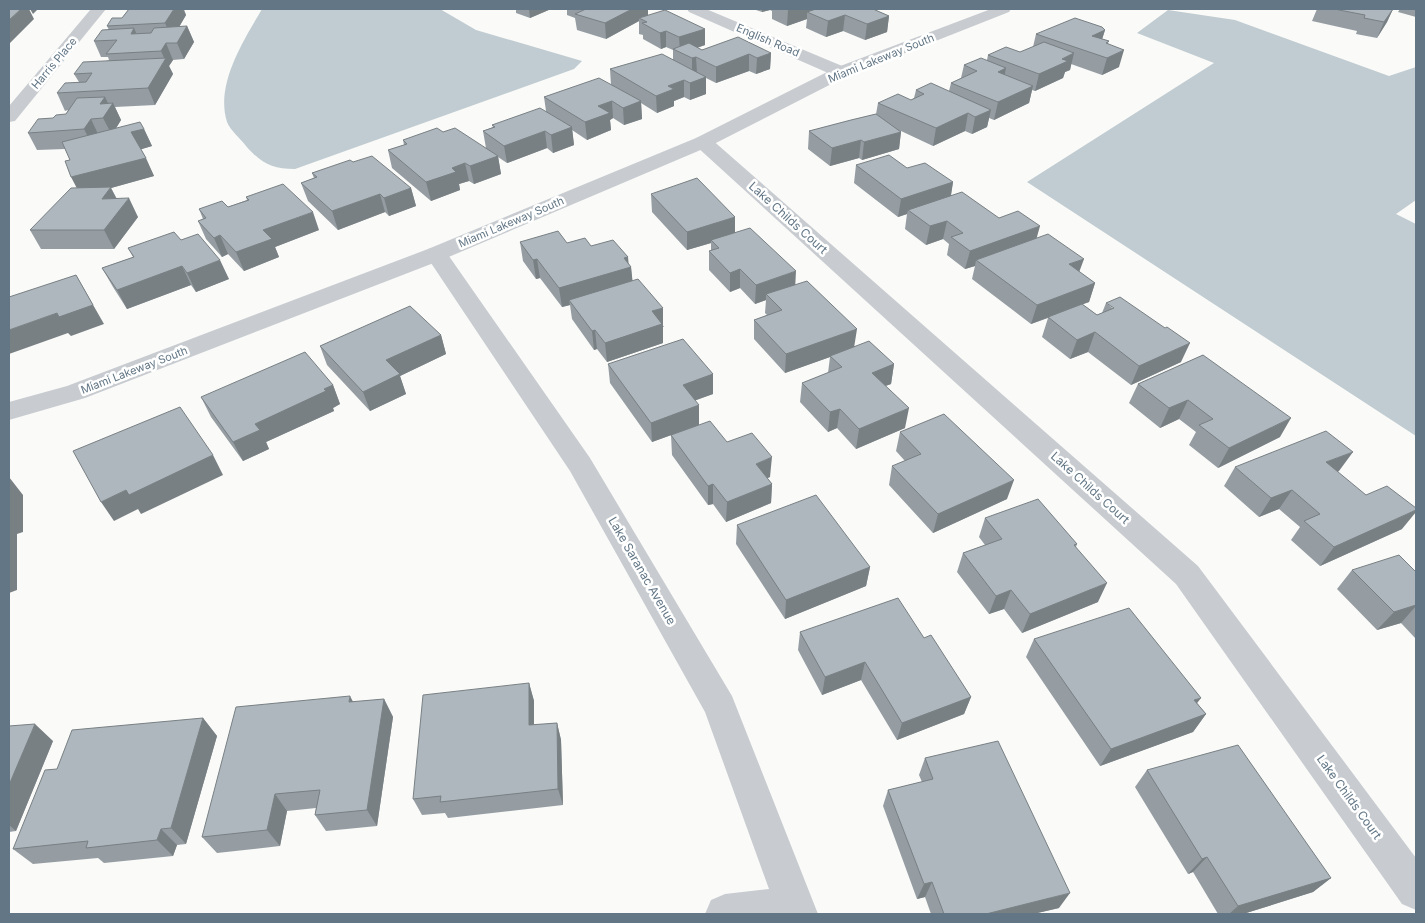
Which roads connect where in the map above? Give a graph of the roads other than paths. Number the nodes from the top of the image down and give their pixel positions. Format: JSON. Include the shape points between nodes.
{"nodes":[{"id":1,"x":99,"y":9,"type":"edge"},
{"id":2,"x":694,"y":9,"type":"edge"},
{"id":3,"x":1004,"y":9,"type":"edge"},
{"id":4,"x":841,"y":72,"type":"junction"},
{"id":5,"x":9,"y":117,"type":"edge"},
{"id":6,"x":702,"y":142,"type":"junction"},
{"id":7,"x":436,"y":254,"type":"junction"},
{"id":8,"x":9,"y":411,"type":"edge"},
{"id":9,"x":1416,"y":890,"type":"edge"},
{"id":10,"x":797,"y":910,"type":"edge"},
{"id":11,"x":725,"y":914,"type":"edge"}],
"edges":[{"from":1,"to":5,"type":"street","name":"Harris Place"},
{"from":2,"to":4,"type":"street","name":"English Road"},
{"from":3,"to":4,"type":"street","name":"Miami Lakeway South"},
{"from":4,"to":6,"type":"street","name":"Miami Lakeway South"},
{"from":6,"to":7,"type":"street","name":"Miami Lakeway South"},
{"from":6,"to":9,"type":"street","name":"Lake Childs Court","via":[[1187,575]]},
{"from":7,"to":8,"type":"street","name":"Miami Lakeway South","via":[[76,392]]},
{"from":7,"to":10,"type":"street","name":"Lake Saranac Avenue","via":[[580,465],[720,707]]},
{"from":10,"to":11,"type":"street"}]}
